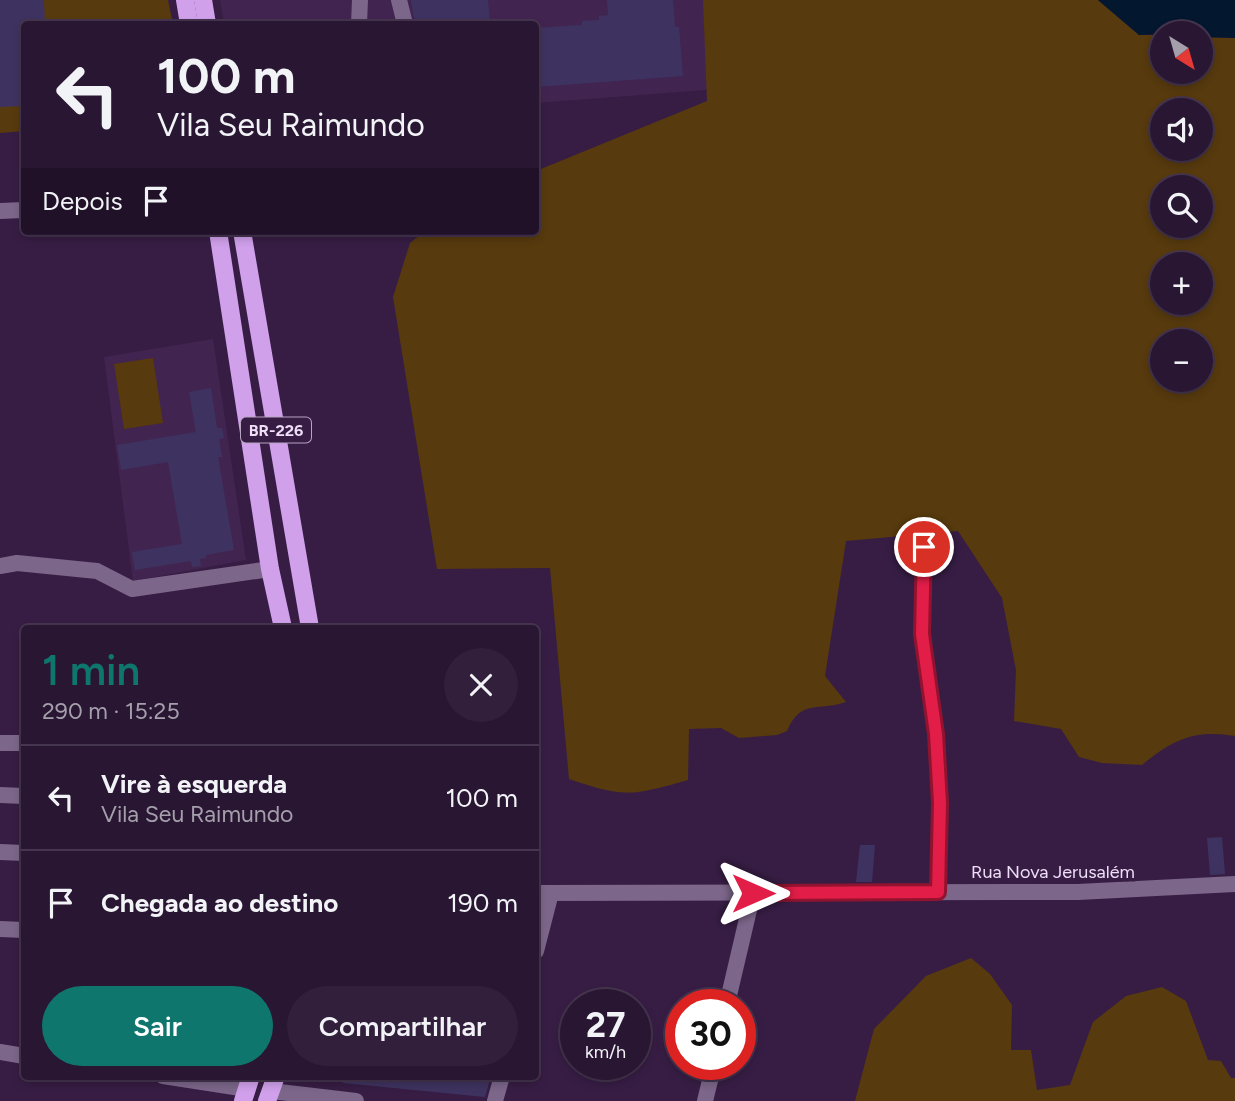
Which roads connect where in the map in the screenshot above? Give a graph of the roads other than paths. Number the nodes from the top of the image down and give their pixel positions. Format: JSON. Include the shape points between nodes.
{"nodes":[{"id":1,"x":185,"y":0,"type":"edge"},
{"id":2,"x":203,"y":0,"type":"edge"},
{"id":3,"x":360,"y":0,"type":"edge"},
{"id":4,"x":399,"y":0,"type":"edge"},
{"id":5,"x":189,"y":21,"type":"edge"},
{"id":6,"x":206,"y":21,"type":"edge"},
{"id":7,"x":359,"y":21,"type":"edge"},
{"id":8,"x":404,"y":21,"type":"edge"},
{"id":9,"x":21,"y":210,"type":"edge"},
{"id":10,"x":0,"y":211,"type":"edge"},
{"id":11,"x":219,"y":235,"type":"edge"},
{"id":12,"x":243,"y":235,"type":"edge"},
{"id":13,"x":924,"y":547,"type":"dead end"},
{"id":14,"x":0,"y":566,"type":"edge"},
{"id":15,"x":270,"y":569,"type":"junction"},
{"id":16,"x":282,"y":625,"type":"edge"},
{"id":17,"x":309,"y":625,"type":"edge"},
{"id":18,"x":0,"y":743,"type":"edge"},
{"id":19,"x":21,"y":743,"type":"edge"},
{"id":20,"x":0,"y":795,"type":"edge"},
{"id":21,"x":21,"y":796,"type":"edge"},
{"id":22,"x":0,"y":852,"type":"edge"},
{"id":23,"x":21,"y":853,"type":"edge"},
{"id":24,"x":1235,"y":884,"type":"edge"},
{"id":25,"x":938,"y":892,"type":"junction"},
{"id":26,"x":543,"y":893,"type":"edge"},
{"id":27,"x":753,"y":893,"type":"junction"},
{"id":28,"x":539,"y":926,"type":"edge"},
{"id":29,"x":0,"y":929,"type":"edge"},
{"id":30,"x":21,"y":930,"type":"edge"},
{"id":31,"x":731,"y":989,"type":"edge"},
{"id":32,"x":1,"y":1055,"type":"edge"},
{"id":33,"x":21,"y":1056,"type":"edge"},
{"id":34,"x":189,"y":1080,"type":"edge"},
{"id":35,"x":501,"y":1080,"type":"edge"},
{"id":36,"x":710,"y":1080,"type":"edge"},
{"id":37,"x":247,"y":1089,"type":"edge"},
{"id":38,"x":271,"y":1089,"type":"edge"},
{"id":39,"x":356,"y":1101,"type":"edge"},
{"id":40,"x":495,"y":1101,"type":"edge"},
{"id":41,"x":705,"y":1101,"type":"edge"}],
"edges":[{"from":1,"to":5,"type":"main road"},
{"from":2,"to":6,"type":"main road"},
{"from":3,"to":7,"type":"street"},
{"from":4,"to":8,"type":"street"},
{"from":9,"to":10,"type":"street"},
{"from":11,"to":15,"type":"main road","number":"BR-226"},
{"from":12,"to":17,"type":"main road","number":"BR-226"},
{"from":13,"to":25,"type":"street","via":[[922,634],[940,803]]},
{"from":14,"to":15,"type":"street","via":[[17,563],[97,571],[132,589]]},
{"from":15,"to":16,"type":"main road","number":"BR-226"},
{"from":18,"to":19,"type":"street"},
{"from":20,"to":21,"type":"street"},
{"from":22,"to":23,"type":"street"},
{"from":24,"to":25,"type":"street","name":"Rua Nova Jerusalém","via":[[1159,890]]},
{"from":25,"to":27,"type":"street","name":"Rua Nova Jerusalém"},
{"from":26,"to":27,"type":"street","name":"Rua Nova Jerusalém"},
{"from":26,"to":28,"type":"street"},
{"from":27,"to":31,"type":"street"},
{"from":29,"to":30,"type":"street"},
{"from":32,"to":33,"type":"street"},
{"from":34,"to":37,"type":"street"},
{"from":35,"to":40,"type":"street"},
{"from":36,"to":41,"type":"street"},
{"from":38,"to":39,"type":"street"}]}
